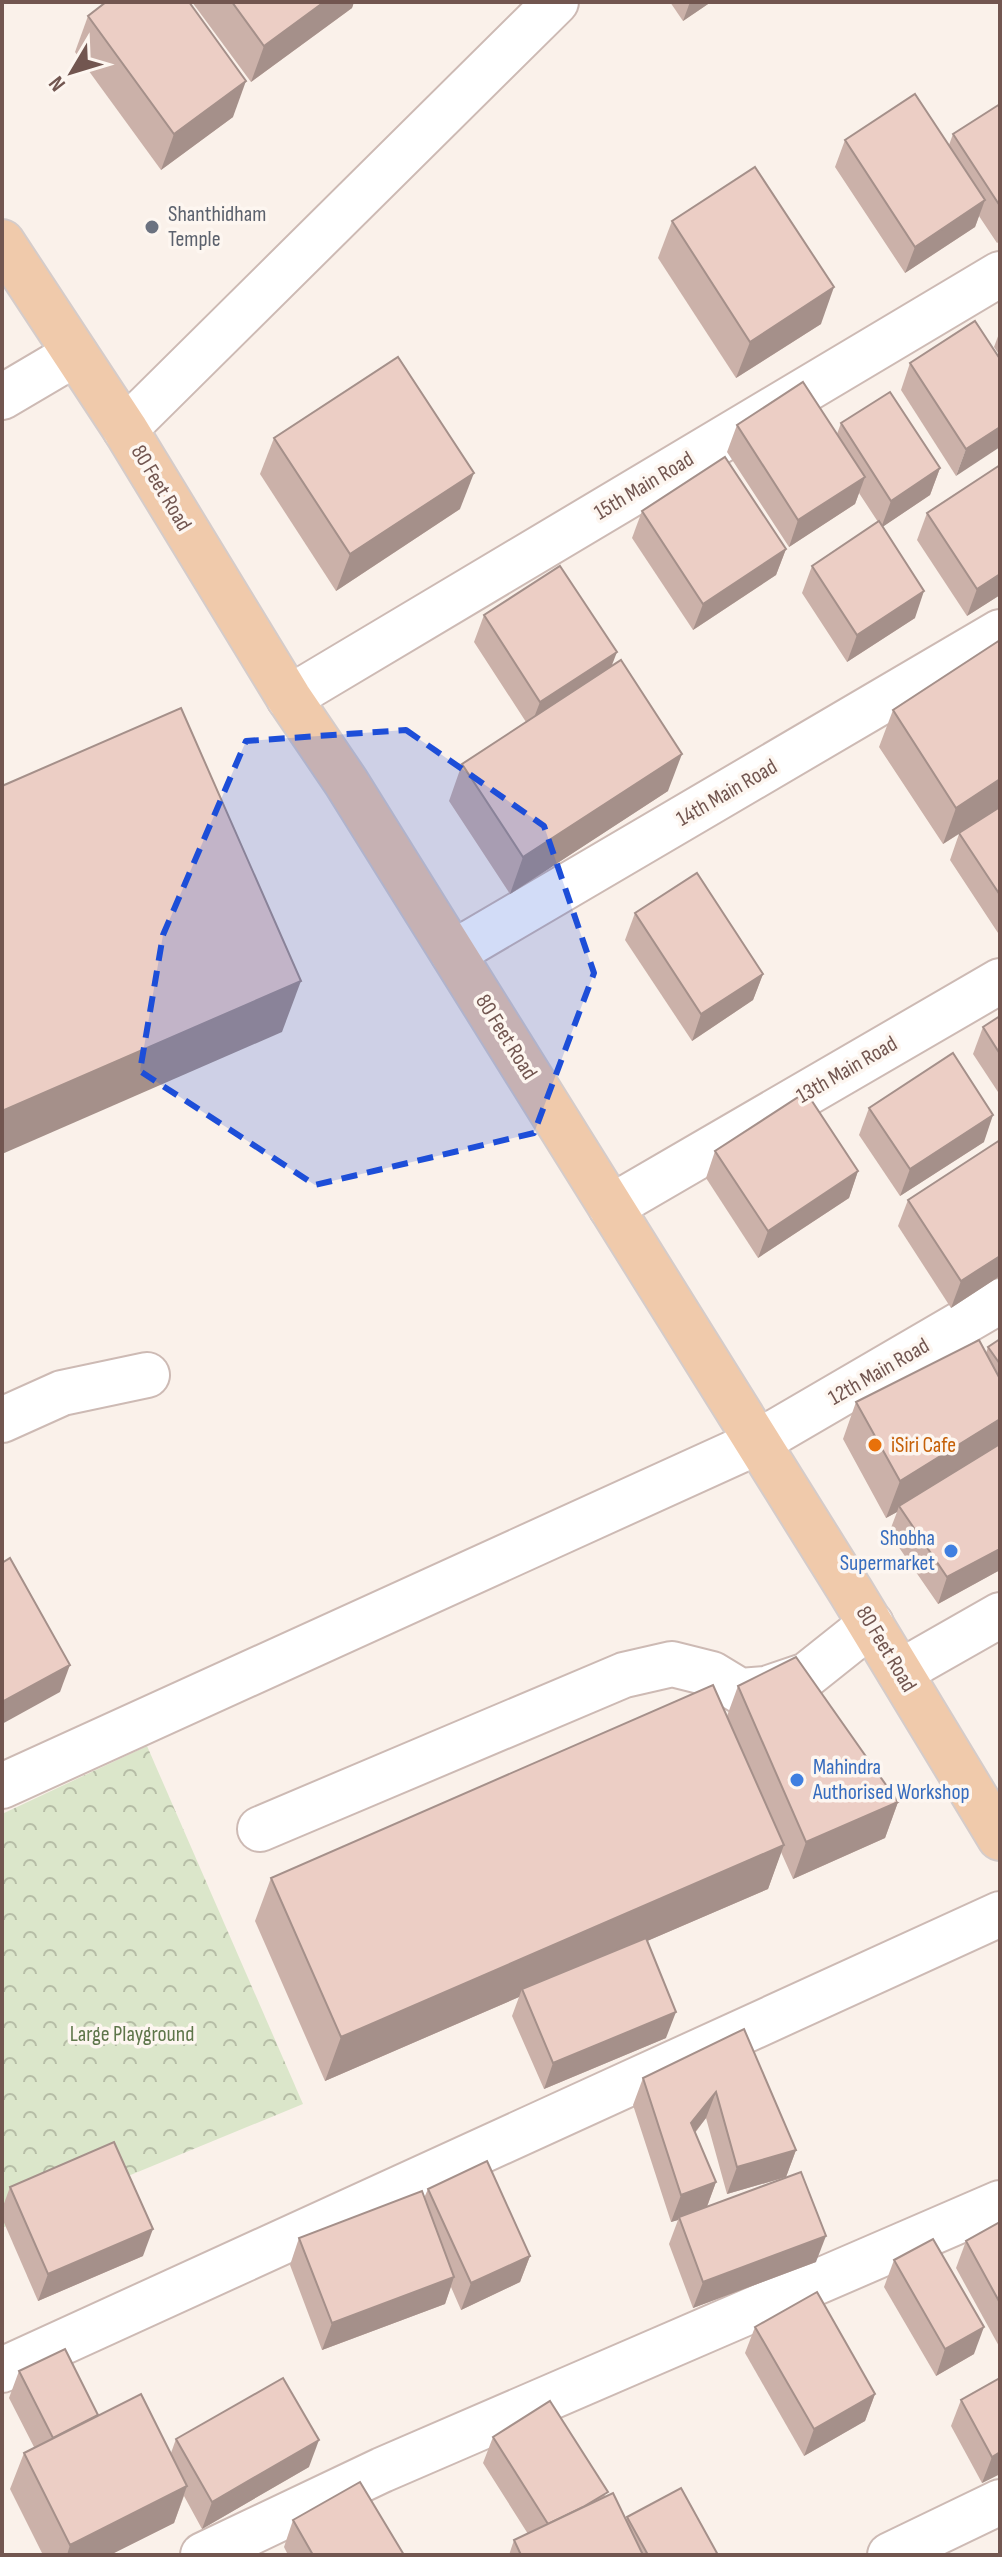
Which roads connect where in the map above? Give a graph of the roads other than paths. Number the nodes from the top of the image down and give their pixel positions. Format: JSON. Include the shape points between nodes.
{"nodes":[{"id":1,"x":556,"y":2,"type":"edge"},
{"id":2,"x":2,"y":242,"type":"edge"},
{"id":3,"x":1000,"y":274,"type":"edge"},
{"id":4,"x":75,"y":354,"type":"junction"},
{"id":5,"x":2,"y":397,"type":"edge"},
{"id":6,"x":125,"y":429,"type":"junction"},
{"id":7,"x":1000,"y":632,"type":"edge"},
{"id":8,"x":289,"y":698,"type":"junction"},
{"id":9,"x":453,"y":953,"type":"junction"},
{"id":10,"x":1000,"y":981,"type":"edge"},
{"id":11,"x":611,"y":1207,"type":"junction"},
{"id":12,"x":1000,"y":1301,"type":"edge"},
{"id":13,"x":147,"y":1375,"type":"dead end"},
{"id":14,"x":2,"y":1420,"type":"edge"},
{"id":15,"x":758,"y":1442,"type":"junction"},
{"id":16,"x":1000,"y":1615,"type":"edge"},
{"id":17,"x":871,"y":1624,"type":"junction"},
{"id":18,"x":900,"y":1672,"type":"junction"},
{"id":19,"x":2,"y":1786,"type":"edge"},
{"id":20,"x":260,"y":1829,"type":"dead end"},
{"id":21,"x":1000,"y":1838,"type":"edge"},
{"id":22,"x":1000,"y":1914,"type":"edge"},
{"id":23,"x":1000,"y":2203,"type":"edge"},
{"id":24,"x":2,"y":2370,"type":"edge"},
{"id":25,"x":1000,"y":2502,"type":"edge"},
{"id":26,"x":203,"y":2555,"type":"edge"},
{"id":27,"x":890,"y":2555,"type":"edge"}],
"edges":[{"from":1,"to":6,"type":"street"},
{"from":2,"to":4,"type":"main road","name":"80 Feet Road"},
{"from":3,"to":8,"type":"street","name":"15th Main Road"},
{"from":4,"to":5,"type":"street"},
{"from":4,"to":6,"type":"main road","name":"80 Feet Road"},
{"from":6,"to":8,"type":"main road","name":"80 Feet Road"},
{"from":7,"to":9,"type":"street","name":"14th Main Road"},
{"from":8,"to":9,"type":"main road","name":"80 Feet Road"},
{"from":9,"to":11,"type":"main road","name":"80 Feet Road"},
{"from":10,"to":11,"type":"street","name":"13th Main Road"},
{"from":11,"to":15,"type":"main road","name":"80 Feet Road"},
{"from":12,"to":15,"type":"street","name":"12th Main Road"},
{"from":13,"to":14,"type":"street","via":[[62,1393]]},
{"from":15,"to":17,"type":"main road","name":"80 Feet Road"},
{"from":15,"to":19,"type":"street","name":"12th Main Road"},
{"from":16,"to":18,"type":"street"},
{"from":17,"to":18,"type":"main road","name":"80 Feet Road"},
{"from":17,"to":20,"type":"street","via":[[807,1675],[766,1689],[740,1691],[712,1674],[672,1664],[624,1675]]},
{"from":18,"to":21,"type":"main road","name":"80 Feet Road"},
{"from":22,"to":24,"type":"street"},
{"from":23,"to":26,"type":"street","via":[[382,2470]]},
{"from":25,"to":27,"type":"street"}]}
